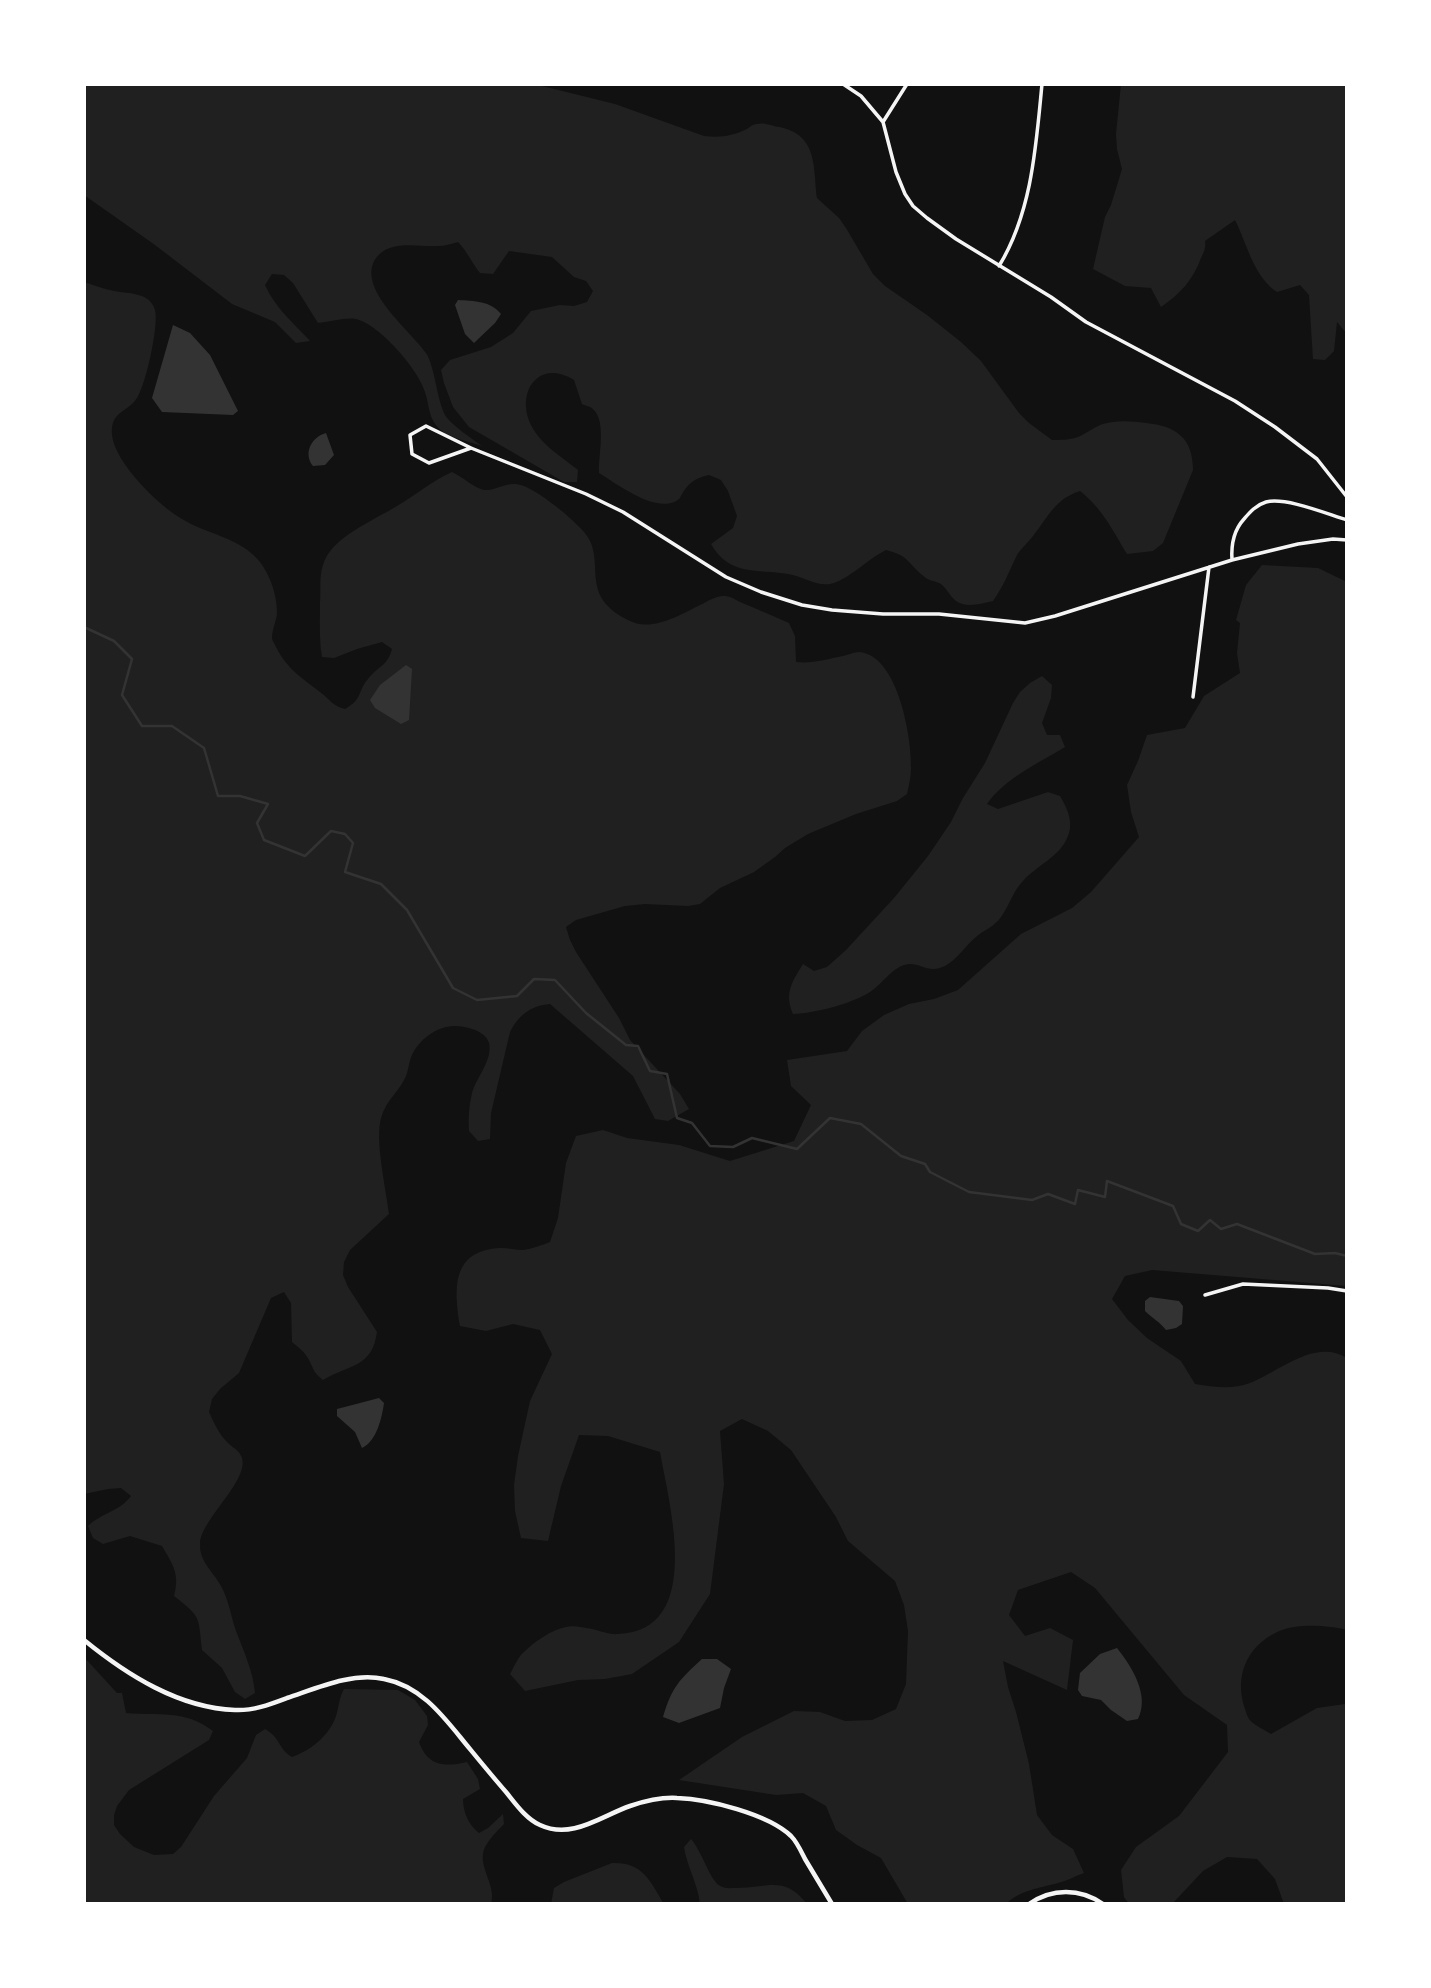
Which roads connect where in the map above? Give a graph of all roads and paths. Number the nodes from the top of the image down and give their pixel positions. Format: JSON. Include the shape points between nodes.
{"nodes":[{"id":1,"x":843,"y":84,"type":"edge"},
{"id":2,"x":907,"y":84,"type":"edge"},
{"id":3,"x":1042,"y":84,"type":"edge"},
{"id":4,"x":883,"y":122,"type":"junction"},
{"id":5,"x":999,"y":266,"type":"junction"},
{"id":6,"x":471,"y":448,"type":"junction"},
{"id":7,"x":1347,"y":497,"type":"edge"},
{"id":8,"x":1347,"y":520,"type":"edge"},
{"id":9,"x":1347,"y":540,"type":"edge"},
{"id":10,"x":1232,"y":560,"type":"junction"},
{"id":11,"x":1209,"y":567,"type":"junction"},
{"id":12,"x":1193,"y":697,"type":"dead end"},
{"id":13,"x":1347,"y":1291,"type":"edge"},
{"id":14,"x":1205,"y":1294,"type":"dead end"},
{"id":15,"x":84,"y":1640,"type":"edge"},
{"id":16,"x":832,"y":1904,"type":"edge"},
{"id":17,"x":1029,"y":1904,"type":"edge"},
{"id":18,"x":1103,"y":1904,"type":"edge"}],
"edges":[{"from":1,"to":4,"type":"street","via":[[861,96]]},
{"from":2,"to":4,"type":"street"},
{"from":3,"to":5,"type":"street","via":[[1026,201],[1012,246]]},
{"from":4,"to":5,"type":"street","via":[[896,172],[913,206]]},
{"from":5,"to":7,"type":"street","via":[[1086,322],[1275,427],[1317,459]]},
{"from":6,"to":6,"type":"street","via":[[429,463],[412,454],[410,435],[426,426]]},
{"from":6,"to":11,"type":"street","via":[[624,512],[726,577],[822,609],[1025,623]]},
{"from":8,"to":10,"type":"street","via":[[1303,506],[1266,502],[1239,524],[1231,545]]},
{"from":9,"to":10,"type":"street","via":[[1298,544]]},
{"from":10,"to":11,"type":"street"},
{"from":11,"to":12,"type":"street"},
{"from":13,"to":14,"type":"street","via":[[1242,1284]]},
{"from":15,"to":16,"type":"street","via":[[109,1661],[153,1686],[214,1708],[256,1708],[340,1681],[386,1679],[412,1689],[434,1705],[522,1811],[540,1825],[566,1830],[662,1798],[723,1806],[764,1819],[792,1837]]},
{"from":17,"to":18,"type":"street","via":[[1057,1892],[1077,1892]]}]}
